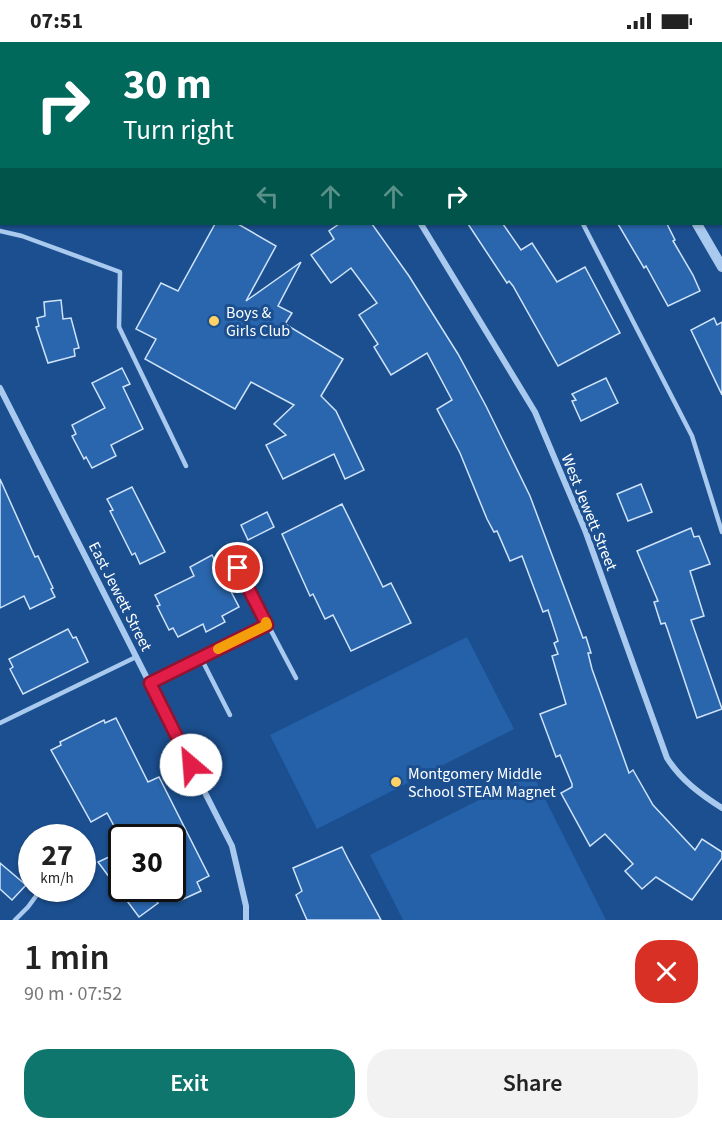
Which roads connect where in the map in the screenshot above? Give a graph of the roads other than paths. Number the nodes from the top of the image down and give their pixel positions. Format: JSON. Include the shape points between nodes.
{"nodes":[{"id":1,"x":422,"y":225,"type":"edge"},
{"id":2,"x":585,"y":225,"type":"edge"},
{"id":3,"x":698,"y":225,"type":"edge"},
{"id":4,"x":0,"y":231,"type":"edge"},
{"id":5,"x":722,"y":267,"type":"edge"},
{"id":6,"x":1,"y":391,"type":"edge"},
{"id":7,"x":186,"y":466,"type":"dead end"},
{"id":8,"x":722,"y":532,"type":"edge"},
{"id":9,"x":238,"y":568,"type":"dead end"},
{"id":10,"x":267,"y":625,"type":"junction"},
{"id":11,"x":136,"y":657,"type":"junction"},
{"id":12,"x":201,"y":658,"type":"junction"},
{"id":13,"x":296,"y":678,"type":"dead end"},
{"id":14,"x":150,"y":683,"type":"junction"},
{"id":15,"x":230,"y":715,"type":"dead end"},
{"id":16,"x":0,"y":723,"type":"edge"},
{"id":17,"x":722,"y":808,"type":"edge"},
{"id":18,"x":32,"y":902,"type":"edge"},
{"id":19,"x":15,"y":920,"type":"edge"},
{"id":20,"x":246,"y":920,"type":"edge"}],
"edges":[{"from":1,"to":17,"type":"street","name":"West Jewett Street","via":[[535,412],[585,530],[667,758],[677,774]]},
{"from":2,"to":8,"type":"lane","via":[[692,436]]},
{"from":3,"to":5,"type":"street"},
{"from":4,"to":7,"type":"lane","via":[[120,272],[119,327]]},
{"from":6,"to":11,"type":"street","name":"East Jewett Street"},
{"from":9,"to":10,"type":"lane"},
{"from":10,"to":12,"type":"lane"},
{"from":10,"to":13,"type":"lane"},
{"from":11,"to":14,"type":"street","name":"East Jewett Street"},
{"from":11,"to":16,"type":"lane"},
{"from":12,"to":14,"type":"lane"},
{"from":12,"to":15,"type":"lane"},
{"from":14,"to":20,"type":"street","name":"East Jewett Street","via":[[232,846]]},
{"from":18,"to":19,"type":"lane"}]}
